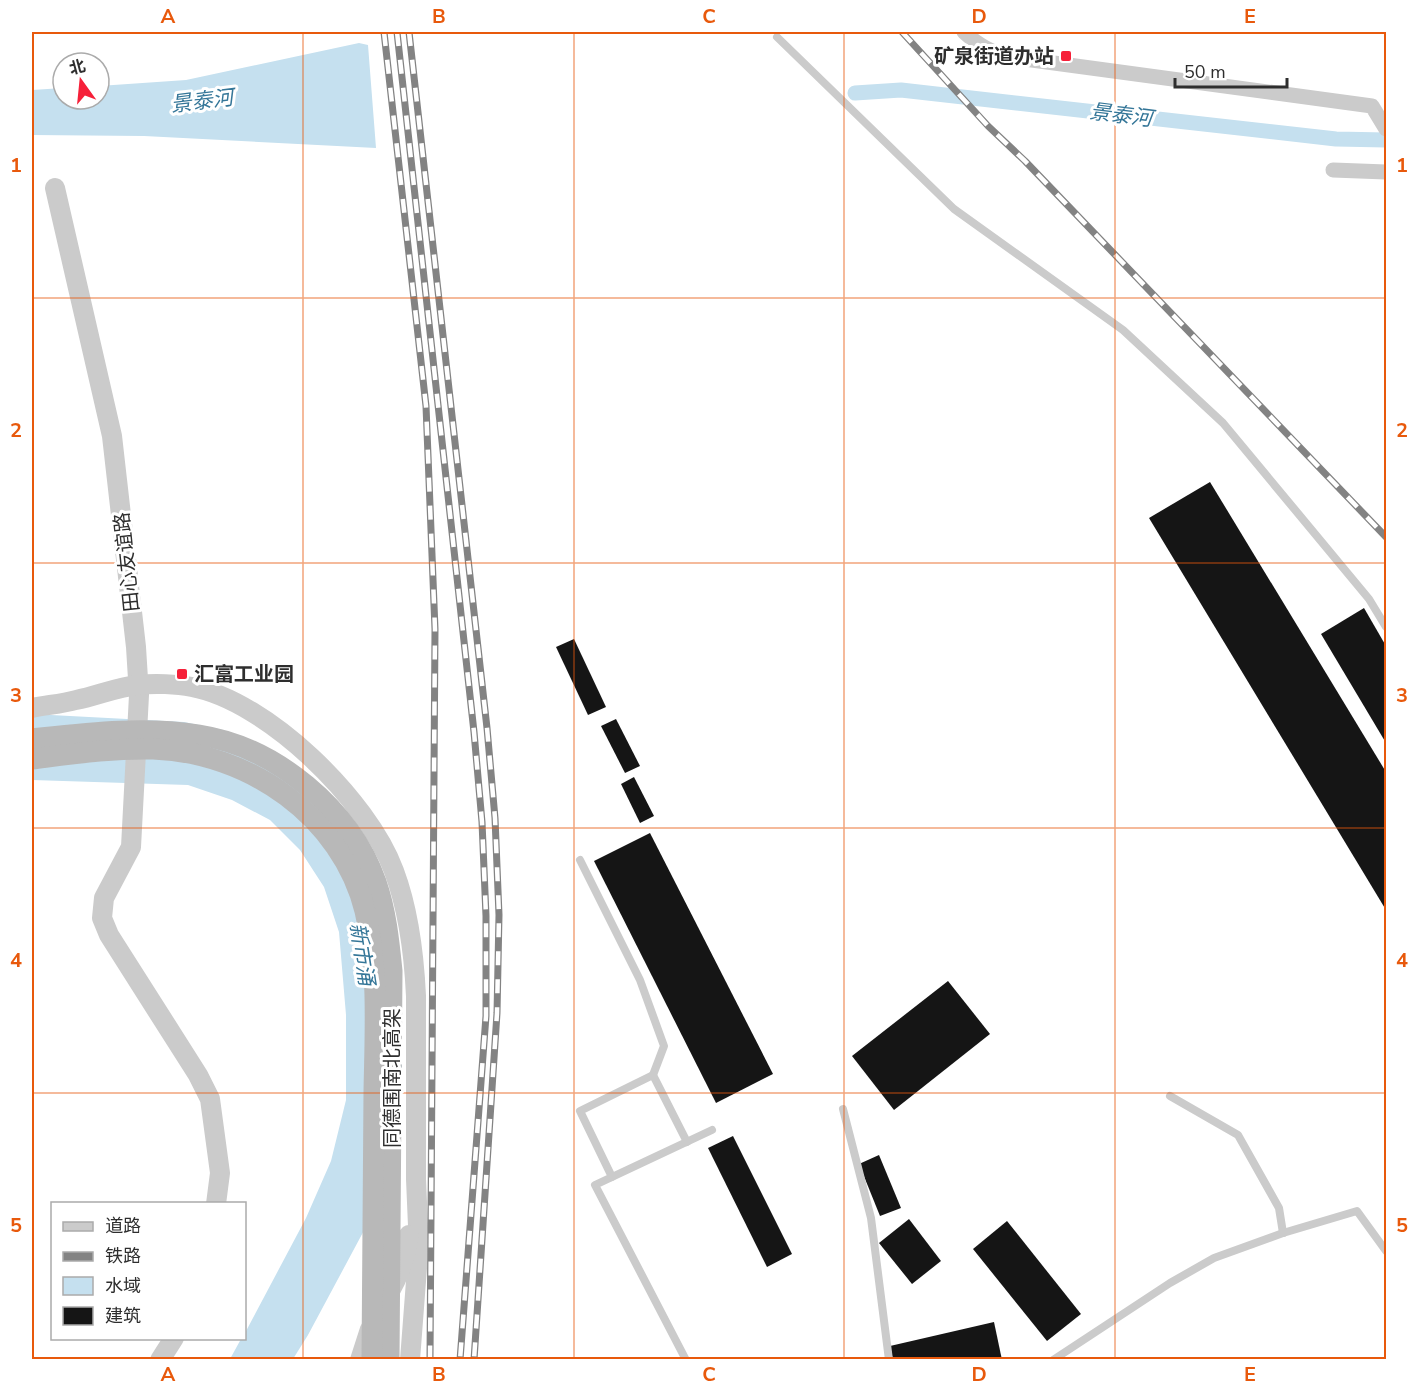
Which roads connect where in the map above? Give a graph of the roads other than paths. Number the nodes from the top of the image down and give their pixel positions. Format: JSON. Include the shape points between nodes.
{"nodes":[{"id":1,"x":964,"y":32,"type":"edge"},
{"id":2,"x":777,"y":37,"type":"dead end"},
{"id":3,"x":1386,"y":129,"type":"edge"},
{"id":4,"x":1333,"y":170,"type":"dead end"},
{"id":5,"x":1386,"y":172,"type":"edge"},
{"id":6,"x":55,"y":188,"type":"dead end"},
{"id":7,"x":1386,"y":627,"type":"edge"},
{"id":8,"x":139,"y":690,"type":"junction"},
{"id":9,"x":34,"y":708,"type":"edge"},
{"id":10,"x":32,"y":739,"type":"edge"},
{"id":11,"x":32,"y":759,"type":"edge"},
{"id":12,"x":580,"y":860,"type":"dead end"},
{"id":13,"x":653,"y":1075,"type":"junction"},
{"id":14,"x":1170,"y":1096,"type":"dead end"},
{"id":15,"x":843,"y":1108,"type":"dead end"},
{"id":16,"x":712,"y":1130,"type":"dead end"},
{"id":17,"x":687,"y":1142,"type":"junction"},
{"id":18,"x":612,"y":1178,"type":"junction"},
{"id":19,"x":416,"y":1179,"type":"junction"},
{"id":20,"x":216,"y":1202,"type":"edge"},
{"id":21,"x":1283,"y":1233,"type":"junction"},
{"id":22,"x":1386,"y":1251,"type":"edge"},
{"id":23,"x":173,"y":1340,"type":"edge"},
{"id":24,"x":160,"y":1359,"type":"edge"},
{"id":25,"x":361,"y":1359,"type":"edge"},
{"id":26,"x":372,"y":1359,"type":"edge"},
{"id":27,"x":389,"y":1359,"type":"edge"},
{"id":28,"x":396,"y":1359,"type":"edge"},
{"id":29,"x":410,"y":1359,"type":"edge"},
{"id":30,"x":686,"y":1359,"type":"edge"},
{"id":31,"x":889,"y":1359,"type":"edge"},
{"id":32,"x":1053,"y":1359,"type":"edge"}],
"edges":[{"from":1,"to":3,"type":"street","via":[[978,45],[1010,57],[1372,106]]},
{"from":2,"to":7,"type":"lane","via":[[954,209],[1123,330],[1223,423],[1369,599]]},
{"from":4,"to":5,"type":"street"},
{"from":6,"to":8,"type":"street","name":"田心友谊路","via":[[112,436]]},
{"from":8,"to":9,"type":"street"},
{"from":8,"to":19,"type":"street","via":[[192,687],[254,712],[313,759],[344,791],[376,834],[394,871],[410,928],[417,1036]]},
{"from":8,"to":20,"type":"street","name":"田心友谊路","bridge":true,"via":[[131,847],[104,898],[102,918],[210,1099],[220,1173]]},
{"from":10,"to":27,"type":"main road","name":"同德围南北高架","bridge":true,"via":[[146,730],[201,735],[234,744],[268,760],[312,790],[338,816],[365,858],[384,911],[392,971]]},
{"from":11,"to":26,"type":"main road","name":"同德围南北高架","bridge":true,"via":[[154,749],[190,753],[234,766],[282,792],[320,826],[342,855],[365,913],[374,978]]},
{"from":12,"to":13,"type":"lane","via":[[640,980],[664,1046]]},
{"from":13,"to":17,"type":"lane"},
{"from":13,"to":18,"type":"lane","via":[[580,1111]]},
{"from":14,"to":21,"type":"lane","via":[[1238,1135],[1279,1208]]},
{"from":15,"to":31,"type":"lane","via":[[871,1218]]},
{"from":16,"to":17,"type":"lane"},
{"from":17,"to":18,"type":"lane"},
{"from":18,"to":30,"type":"lane","via":[[596,1185]]},
{"from":19,"to":25,"type":"street","via":[[404,1259],[376,1316]]},
{"from":19,"to":29,"type":"street","via":[[417,1268]]},
{"from":21,"to":22,"type":"lane","via":[[1357,1211]]},
{"from":21,"to":32,"type":"lane","via":[[1214,1258],[1184,1274]]},
{"from":23,"to":24,"type":"street"},
{"from":25,"to":28,"type":"street","via":[[377,1349]]}]}
